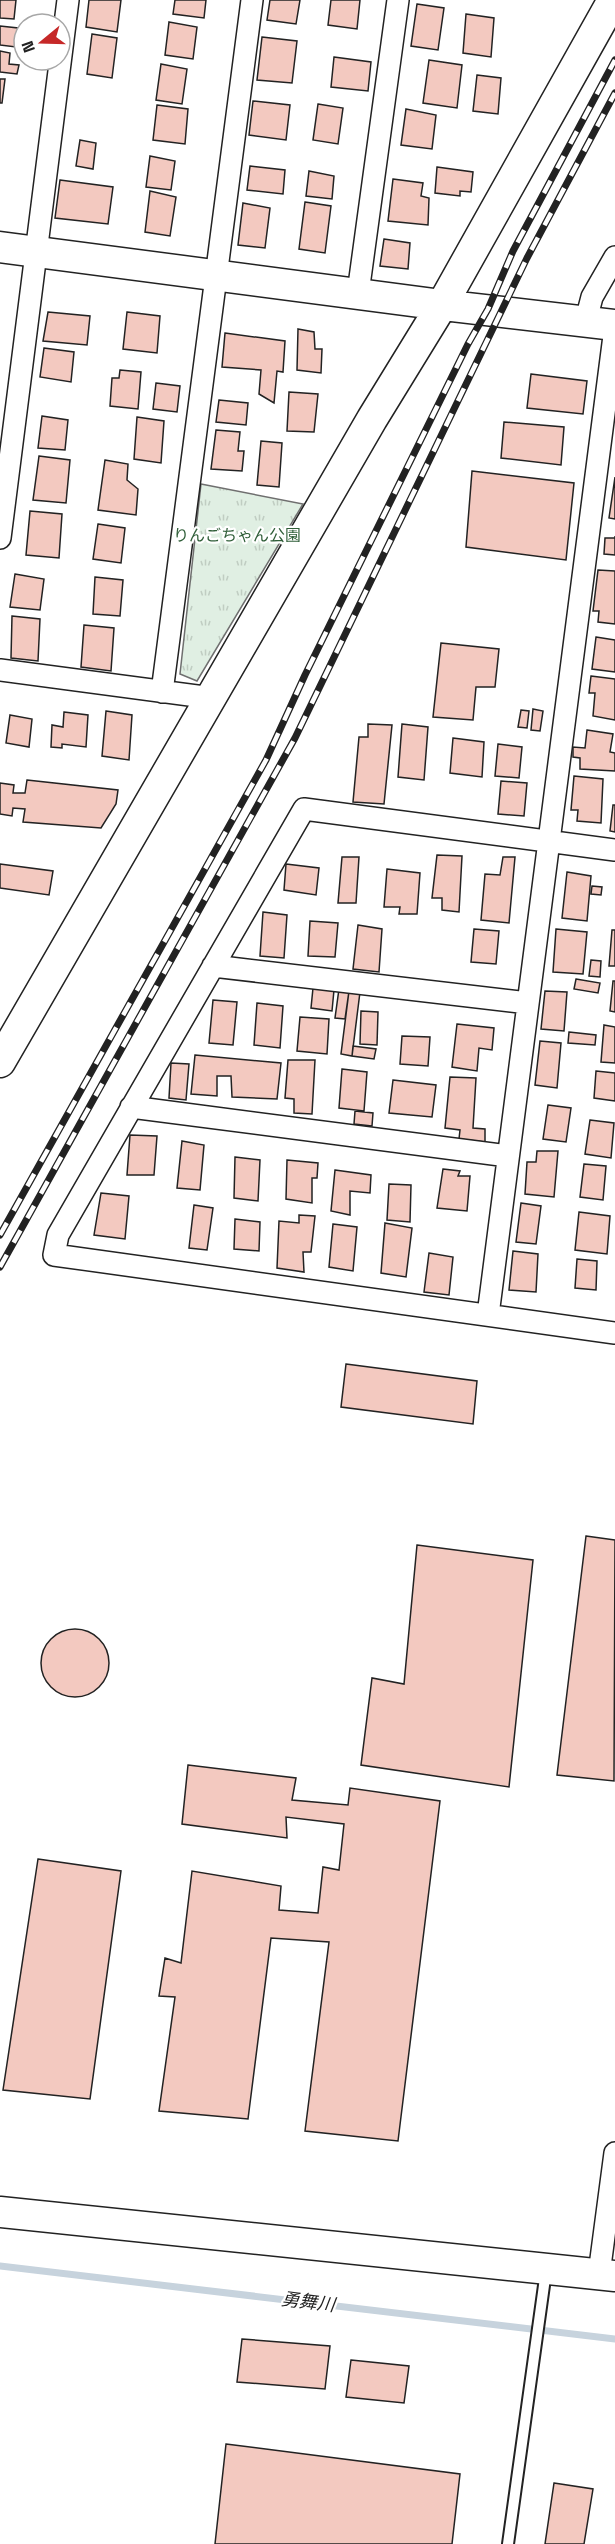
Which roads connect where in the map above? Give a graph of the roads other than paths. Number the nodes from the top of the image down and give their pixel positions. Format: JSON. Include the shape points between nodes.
{"nodes":[{"id":1,"x":68,"y":0,"type":"edge"},
{"id":2,"x":252,"y":0,"type":"edge"},
{"id":3,"x":398,"y":0,"type":"edge"},
{"id":4,"x":613,"y":0,"type":"edge"},
{"id":5,"x":0,"y":247,"type":"edge"},
{"id":6,"x":37,"y":252,"type":"junction"},
{"id":7,"x":615,"y":257,"type":"edge"},
{"id":8,"x":217,"y":276,"type":"junction"},
{"id":9,"x":358,"y":293,"type":"junction"},
{"id":10,"x":442,"y":305,"type":"junction"},
{"id":11,"x":605,"y":324,"type":"edge"},
{"id":12,"x":0,"y":538,"type":"edge"},
{"id":13,"x":0,"y":670,"type":"edge"},
{"id":14,"x":162,"y":692,"type":"junction"},
{"id":15,"x":212,"y":698,"type":"junction"},
{"id":16,"x":548,"y":841,"type":"junction"},
{"id":17,"x":615,"y":850,"type":"edge"},
{"id":18,"x":213,"y":966,"type":"junction"},
{"id":19,"x":528,"y":1003,"type":"junction"},
{"id":20,"x":0,"y":1062,"type":"edge"},
{"id":21,"x":132,"y":1107,"type":"junction"},
{"id":22,"x":508,"y":1156,"type":"junction"},
{"id":23,"x":489,"y":1315,"type":"junction"},
{"id":24,"x":615,"y":1333,"type":"edge"},
{"id":25,"x":615,"y":2153,"type":"edge"},
{"id":26,"x":0,"y":2212,"type":"edge"},
{"id":27,"x":546,"y":2268,"type":"junction"},
{"id":28,"x":607,"y":2275,"type":"edge"},
{"id":29,"x":508,"y":2544,"type":"edge"}],
"edges":[{"from":1,"to":6,"type":"street"},
{"from":2,"to":8,"type":"street"},
{"from":3,"to":9,"type":"street"},
{"from":4,"to":10,"type":"street"},
{"from":5,"to":6,"type":"street"},
{"from":6,"to":8,"type":"street"},
{"from":6,"to":12,"type":"street"},
{"from":7,"to":11,"type":"street","via":[[592,297]]},
{"from":8,"to":9,"type":"street"},
{"from":8,"to":14,"type":"street"},
{"from":9,"to":10,"type":"street"},
{"from":10,"to":11,"type":"street"},
{"from":10,"to":15,"type":"street"},
{"from":11,"to":16,"type":"street"},
{"from":13,"to":14,"type":"street"},
{"from":14,"to":15,"type":"street"},
{"from":15,"to":20,"type":"street"},
{"from":16,"to":17,"type":"street"},
{"from":16,"to":18,"type":"street","via":[[304,809]]},
{"from":16,"to":19,"type":"street"},
{"from":18,"to":19,"type":"street"},
{"from":18,"to":21,"type":"street"},
{"from":19,"to":22,"type":"street"},
{"from":21,"to":22,"type":"street"},
{"from":21,"to":23,"type":"street","via":[[58,1235],[54,1255]]},
{"from":22,"to":23,"type":"street"},
{"from":23,"to":24,"type":"street"},
{"from":25,"to":28,"type":"street"},
{"from":26,"to":27,"type":"street"},
{"from":27,"to":28,"type":"street"},
{"from":27,"to":29,"type":"lane"}]}
